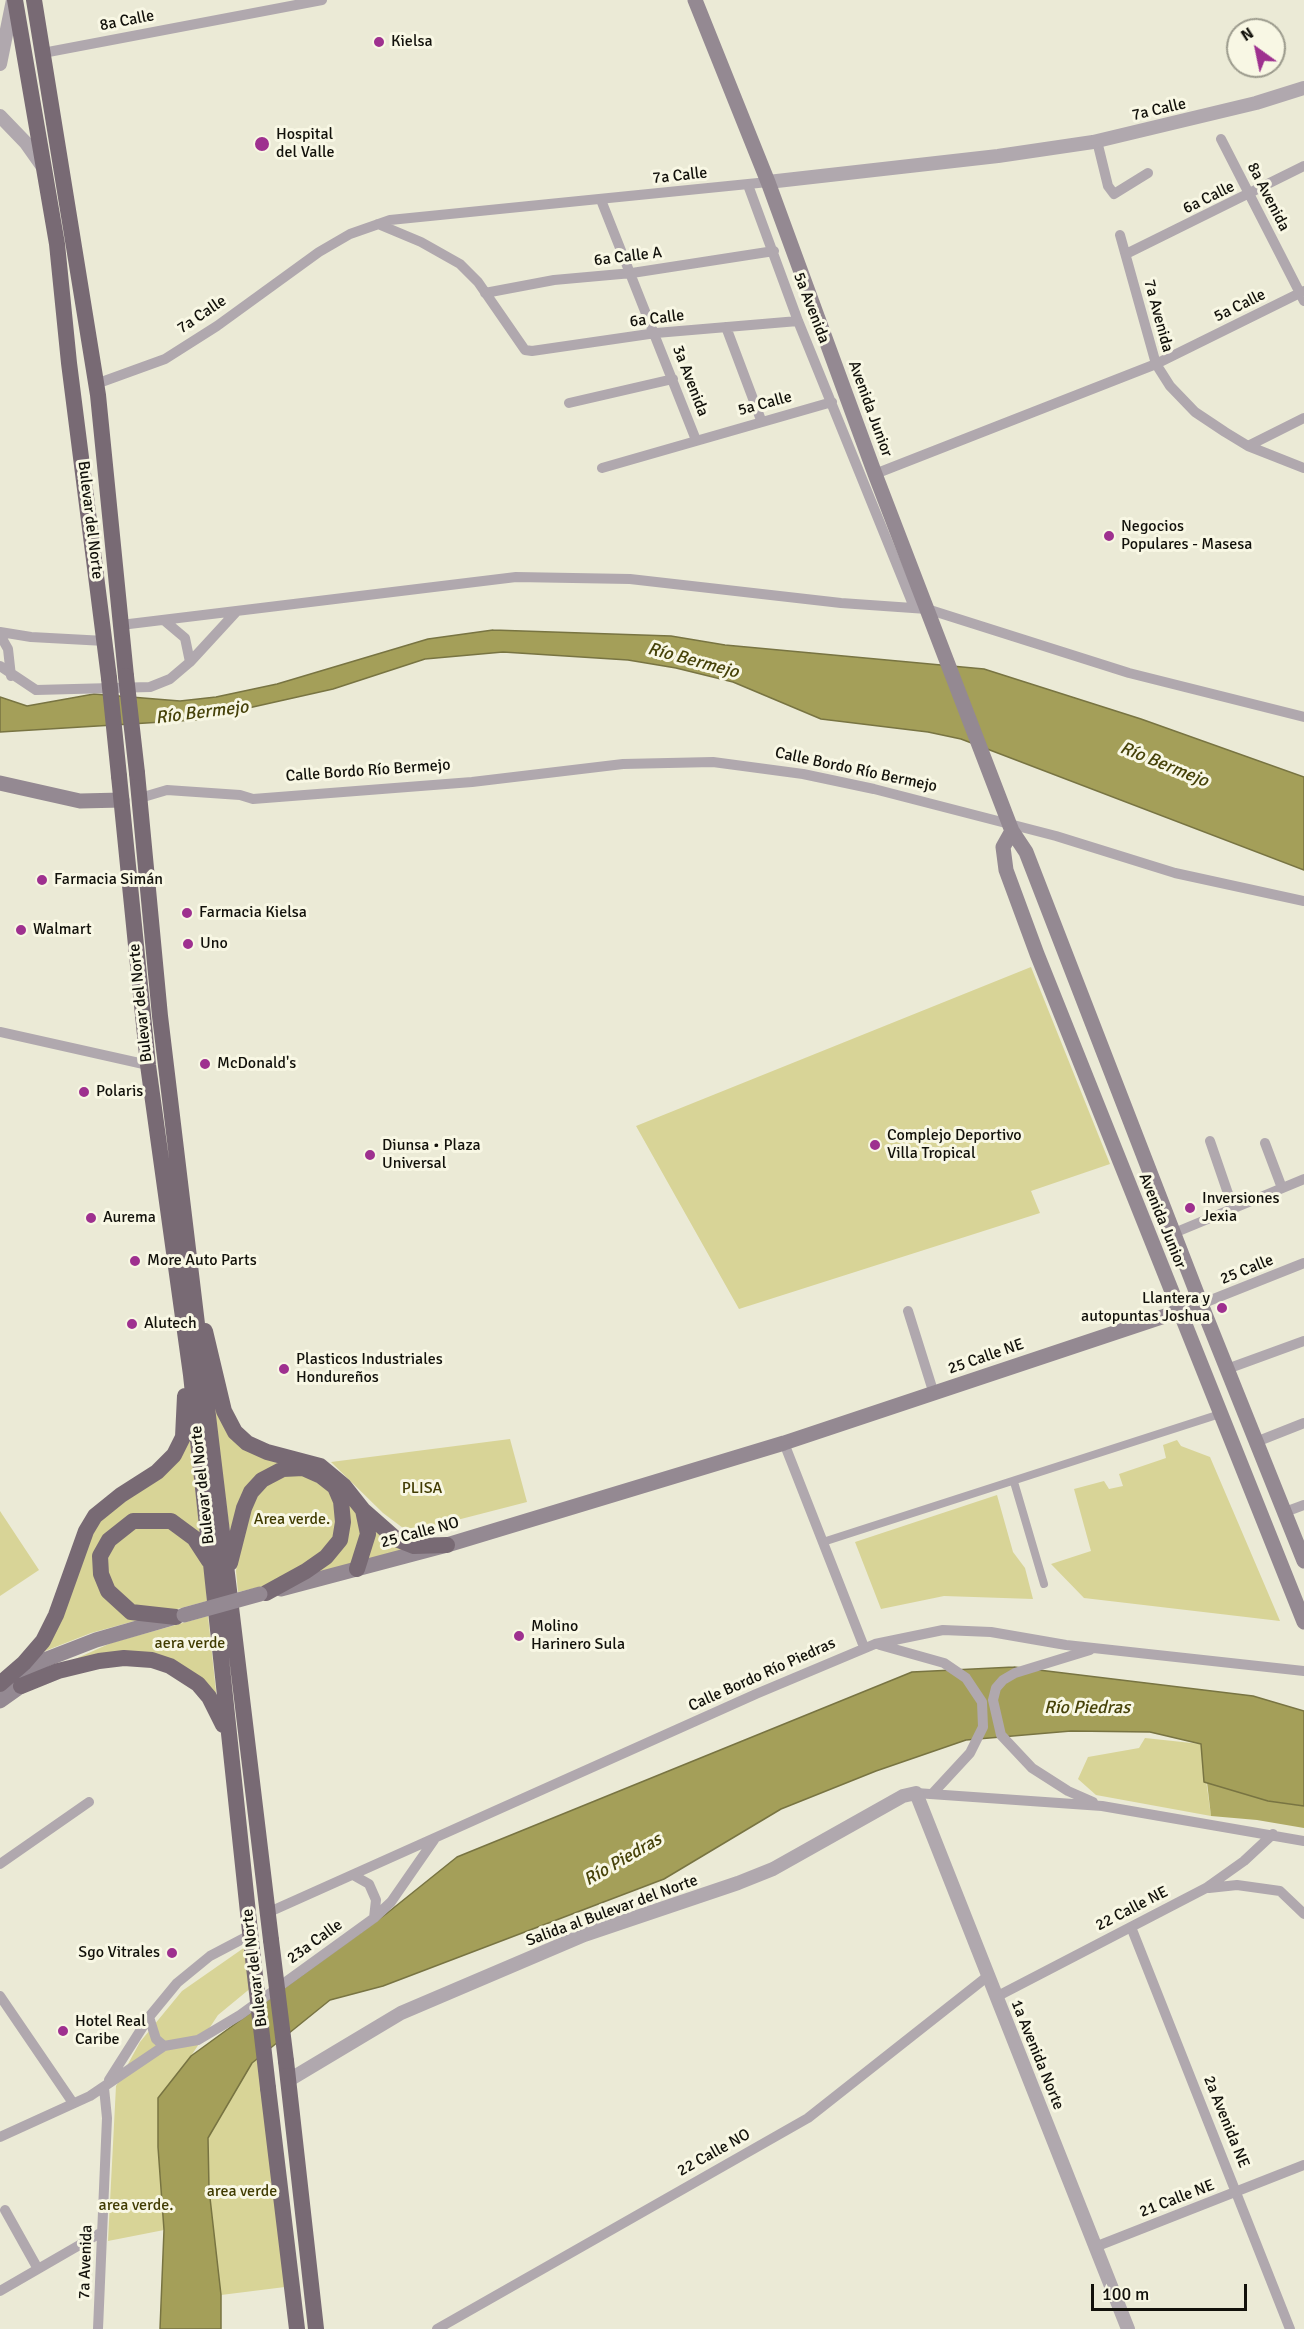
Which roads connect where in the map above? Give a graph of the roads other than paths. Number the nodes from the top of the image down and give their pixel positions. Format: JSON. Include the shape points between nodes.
{"nodes":[{"id":1,"x":14,"y":0,"type":"edge"},
{"id":2,"x":34,"y":0,"type":"edge"},
{"id":3,"x":322,"y":0,"type":"edge"},
{"id":4,"x":695,"y":0,"type":"edge"},
{"id":5,"x":43,"y":53,"type":"junction"},
{"id":6,"x":0,"y":64,"type":"edge"},
{"id":7,"x":1304,"y":88,"type":"edge"},
{"id":8,"x":0,"y":116,"type":"edge"},
{"id":9,"x":1221,"y":139,"type":"dead end"},
{"id":10,"x":1097,"y":141,"type":"junction"},
{"id":11,"x":1304,"y":166,"type":"edge"},
{"id":12,"x":44,"y":168,"type":"junction"},
{"id":13,"x":1148,"y":173,"type":"dead end"},
{"id":14,"x":768,"y":182,"type":"junction"},
{"id":15,"x":748,"y":185,"type":"junction"},
{"id":16,"x":1251,"y":194,"type":"junction"},
{"id":17,"x":601,"y":200,"type":"junction"},
{"id":18,"x":378,"y":224,"type":"junction"},
{"id":19,"x":1120,"y":235,"type":"dead end"},
{"id":20,"x":774,"y":251,"type":"junction"},
{"id":21,"x":1126,"y":254,"type":"junction"},
{"id":22,"x":632,"y":273,"type":"junction"},
{"id":23,"x":485,"y":293,"type":"junction"},
{"id":24,"x":1303,"y":295,"type":"edge"},
{"id":25,"x":798,"y":321,"type":"junction"},
{"id":26,"x":726,"y":327,"type":"junction"},
{"id":27,"x":656,"y":333,"type":"junction"},
{"id":28,"x":1156,"y":364,"type":"junction"},
{"id":29,"x":673,"y":379,"type":"junction"},
{"id":30,"x":96,"y":384,"type":"junction"},
{"id":31,"x":832,"y":402,"type":"junction"},
{"id":32,"x":569,"y":403,"type":"dead end"},
{"id":33,"x":1304,"y":418,"type":"edge"},
{"id":34,"x":761,"y":420,"type":"junction"},
{"id":35,"x":696,"y":440,"type":"junction"},
{"id":36,"x":1248,"y":446,"type":"junction"},
{"id":37,"x":602,"y":468,"type":"dead end"},
{"id":38,"x":1304,"y":468,"type":"edge"},
{"id":39,"x":875,"y":474,"type":"junction"},
{"id":40,"x":920,"y":608,"type":"junction"},
{"id":41,"x":236,"y":612,"type":"junction"},
{"id":42,"x":166,"y":622,"type":"junction"},
{"id":43,"x":121,"y":626,"type":"junction"},
{"id":44,"x":0,"y":634,"type":"edge"},
{"id":45,"x":31,"y":637,"type":"junction"},
{"id":46,"x":105,"y":641,"type":"junction"},
{"id":47,"x":9,"y":656,"type":"junction"},
{"id":48,"x":190,"y":662,"type":"junction"},
{"id":49,"x":0,"y":666,"type":"edge"},
{"id":50,"x":11,"y":676,"type":"junction"},
{"id":51,"x":1304,"y":717,"type":"edge"},
{"id":52,"x":0,"y":783,"type":"edge"},
{"id":53,"x":140,"y":798,"type":"junction"},
{"id":54,"x":122,"y":800,"type":"junction"},
{"id":55,"x":1010,"y":822,"type":"junction"},
{"id":56,"x":1304,"y":901,"type":"edge"},
{"id":57,"x":0,"y":1032,"type":"edge"},
{"id":58,"x":148,"y":1065,"type":"junction"},
{"id":59,"x":1210,"y":1141,"type":"dead end"},
{"id":60,"x":1265,"y":1143,"type":"dead end"},
{"id":61,"x":1304,"y":1179,"type":"edge"},
{"id":62,"x":1282,"y":1188,"type":"junction"},
{"id":63,"x":1233,"y":1208,"type":"junction"},
{"id":64,"x":1174,"y":1233,"type":"junction"},
{"id":65,"x":1304,"y":1263,"type":"edge"},
{"id":66,"x":194,"y":1304,"type":"junction"},
{"id":67,"x":1201,"y":1304,"type":"junction"},
{"id":68,"x":908,"y":1311,"type":"dead end"},
{"id":69,"x":1179,"y":1311,"type":"junction"},
{"id":70,"x":1304,"y":1341,"type":"edge"},
{"id":71,"x":1227,"y":1369,"type":"junction"},
{"id":72,"x":190,"y":1375,"type":"junction"},
{"id":73,"x":934,"y":1394,"type":"junction"},
{"id":74,"x":1220,"y":1414,"type":"junction"},
{"id":75,"x":1304,"y":1423,"type":"edge"},
{"id":76,"x":1256,"y":1442,"type":"junction"},
{"id":77,"x":783,"y":1443,"type":"junction"},
{"id":78,"x":1014,"y":1482,"type":"junction"},
{"id":79,"x":1304,"y":1505,"type":"edge"},
{"id":80,"x":363,"y":1510,"type":"junction"},
{"id":81,"x":1285,"y":1512,"type":"junction"},
{"id":82,"x":823,"y":1542,"type":"junction"},
{"id":83,"x":447,"y":1545,"type":"junction"},
{"id":84,"x":1304,"y":1561,"type":"edge"},
{"id":85,"x":211,"y":1564,"type":"junction"},
{"id":86,"x":357,"y":1569,"type":"junction"},
{"id":87,"x":227,"y":1578,"type":"junction"},
{"id":88,"x":1044,"y":1584,"type":"dead end"},
{"id":89,"x":263,"y":1593,"type":"junction"},
{"id":90,"x":180,"y":1616,"type":"junction"},
{"id":91,"x":1304,"y":1622,"type":"edge"},
{"id":92,"x":870,"y":1645,"type":"junction"},
{"id":93,"x":1096,"y":1648,"type":"junction"},
{"id":94,"x":64,"y":1653,"type":"junction"},
{"id":95,"x":1304,"y":1671,"type":"edge"},
{"id":96,"x":0,"y":1685,"type":"edge"},
{"id":97,"x":21,"y":1686,"type":"junction"},
{"id":98,"x":0,"y":1701,"type":"edge"},
{"id":99,"x":231,"y":1751,"type":"junction"},
{"id":100,"x":916,"y":1793,"type":"junction"},
{"id":101,"x":933,"y":1793,"type":"junction"},
{"id":102,"x":89,"y":1803,"type":"dead end"},
{"id":103,"x":1102,"y":1806,"type":"junction"},
{"id":104,"x":1273,"y":1834,"type":"junction"},
{"id":105,"x":434,"y":1839,"type":"junction"},
{"id":106,"x":1304,"y":1841,"type":"edge"},
{"id":107,"x":0,"y":1864,"type":"edge"},
{"id":108,"x":353,"y":1875,"type":"junction"},
{"id":109,"x":1206,"y":1888,"type":"junction"},
{"id":110,"x":267,"y":1913,"type":"junction"},
{"id":111,"x":1304,"y":1914,"type":"edge"},
{"id":112,"x":374,"y":1918,"type":"junction"},
{"id":113,"x":1131,"y":1927,"type":"junction"},
{"id":114,"x":251,"y":1938,"type":"junction"},
{"id":115,"x":988,"y":1976,"type":"junction"},
{"id":116,"x":0,"y":1996,"type":"edge"},
{"id":117,"x":996,"y":1997,"type":"junction"},
{"id":118,"x":149,"y":2017,"type":"junction"},
{"id":119,"x":164,"y":2046,"type":"junction"},
{"id":120,"x":289,"y":2080,"type":"junction"},
{"id":121,"x":104,"y":2088,"type":"junction"},
{"id":122,"x":73,"y":2103,"type":"junction"},
{"id":123,"x":0,"y":2137,"type":"edge"},
{"id":124,"x":1304,"y":2165,"type":"edge"},
{"id":125,"x":1238,"y":2192,"type":"junction"},
{"id":126,"x":5,"y":2210,"type":"dead end"},
{"id":127,"x":102,"y":2232,"type":"junction"},
{"id":128,"x":1095,"y":2247,"type":"junction"},
{"id":129,"x":38,"y":2269,"type":"junction"},
{"id":130,"x":0,"y":2291,"type":"edge"},
{"id":131,"x":98,"y":2329,"type":"edge"},
{"id":132,"x":297,"y":2329,"type":"edge"},
{"id":133,"x":315,"y":2329,"type":"edge"},
{"id":134,"x":437,"y":2329,"type":"edge"},
{"id":135,"x":1128,"y":2329,"type":"edge"},
{"id":136,"x":1290,"y":2329,"type":"edge"}],
"edges":[{"from":1,"to":6,"type":"street"},
{"from":1,"to":12,"type":"highway","name":"Bulevar del Norte"},
{"from":2,"to":5,"type":"highway","name":"Bulevar del Norte"},
{"from":3,"to":5,"type":"street","name":"8a Calle"},
{"from":4,"to":14,"type":"main road","name":"Avenida Junior"},
{"from":5,"to":30,"type":"highway","name":"Bulevar del Norte"},
{"from":7,"to":10,"type":"street","name":"7a Calle"},
{"from":8,"to":12,"type":"street","via":[[26,142]]},
{"from":9,"to":16,"type":"street","name":"8a Avenida"},
{"from":10,"to":13,"type":"street","via":[[1108,186],[1114,194]]},
{"from":10,"to":14,"type":"street","name":"7a Calle"},
{"from":11,"to":16,"type":"street","name":"6a Calle"},
{"from":12,"to":46,"type":"highway","name":"Bulevar del Norte","via":[[57,244]]},
{"from":14,"to":15,"type":"street","name":"7a Calle"},
{"from":14,"to":39,"type":"main road","name":"Avenida Junior"},
{"from":15,"to":17,"type":"street","name":"7a Calle"},
{"from":15,"to":20,"type":"street","name":"5a Avenida"},
{"from":16,"to":21,"type":"street","name":"6a Calle"},
{"from":16,"to":24,"type":"street","name":"8a Avenida"},
{"from":17,"to":18,"type":"street","name":"7a Calle"},
{"from":17,"to":22,"type":"street","name":"3a Avenida"},
{"from":18,"to":23,"type":"street","via":[[460,264]]},
{"from":18,"to":30,"type":"street","name":"7a Calle","via":[[319,252],[165,359]]},
{"from":19,"to":21,"type":"street","name":"7a Avenida"},
{"from":20,"to":22,"type":"street","name":"6a Calle A"},
{"from":20,"to":25,"type":"street","name":"5a Avenida"},
{"from":21,"to":28,"type":"street","name":"7a Avenida"},
{"from":22,"to":23,"type":"street","name":"6a Calle A","via":[[554,280]]},
{"from":22,"to":27,"type":"street","name":"3a Avenida"},
{"from":23,"to":27,"type":"street","name":"6a Calle","via":[[520,347],[532,351]]},
{"from":24,"to":28,"type":"street","name":"5a Calle"},
{"from":25,"to":26,"type":"street","name":"6a Calle"},
{"from":25,"to":31,"type":"street","name":"5a Avenida"},
{"from":26,"to":27,"type":"street","name":"6a Calle"},
{"from":26,"to":34,"type":"street"},
{"from":27,"to":29,"type":"street","name":"3a Avenida"},
{"from":28,"to":36,"type":"street","name":"7a Avenida","via":[[1170,386],[1196,412]]},
{"from":28,"to":39,"type":"street","name":"5a Calle"},
{"from":29,"to":32,"type":"street"},
{"from":29,"to":35,"type":"street","name":"3a Avenida"},
{"from":30,"to":43,"type":"highway","name":"Bulevar del Norte"},
{"from":31,"to":34,"type":"street","name":"5a Calle"},
{"from":31,"to":40,"type":"street","name":"5a Avenida"},
{"from":33,"to":36,"type":"street"},
{"from":34,"to":35,"type":"street","name":"5a Calle"},
{"from":35,"to":37,"type":"street","name":"5a Calle"},
{"from":36,"to":38,"type":"street","name":"7a Avenida"},
{"from":39,"to":40,"type":"main road","name":"Avenida Junior"},
{"from":40,"to":41,"type":"street","via":[[630,579],[516,577]]},
{"from":40,"to":51,"type":"street","via":[[1129,673]]},
{"from":40,"to":55,"type":"main road","name":"Avenida Junior","via":[[933,625]]},
{"from":41,"to":42,"type":"street"},
{"from":41,"to":48,"type":"street"},
{"from":42,"to":43,"type":"street"},
{"from":42,"to":48,"type":"street","via":[[185,638]]},
{"from":43,"to":53,"type":"highway","name":"Bulevar del Norte","bridge":true},
{"from":44,"to":45,"type":"street"},
{"from":44,"to":47,"type":"street"},
{"from":45,"to":46,"type":"street"},
{"from":45,"to":47,"type":"street","via":[[18,644]]},
{"from":46,"to":54,"type":"highway","name":"Bulevar del Norte","bridge":true},
{"from":47,"to":50,"type":"street"},
{"from":48,"to":50,"type":"street","via":[[170,679],[150,687],[36,690]]},
{"from":49,"to":50,"type":"street"},
{"from":52,"to":54,"type":"main road","via":[[80,801]]},
{"from":53,"to":55,"type":"street","name":"Calle Bordo Río Bermejo","via":[[167,790],[253,799],[472,782],[623,764],[713,762],[803,774]]},
{"from":53,"to":66,"type":"highway","name":"Bulevar del Norte","via":[[160,1016]]},
{"from":54,"to":58,"type":"highway","name":"Bulevar del Norte"},
{"from":55,"to":56,"type":"street","name":"Calle Bordo Río Bermejo","via":[[1175,873]]},
{"from":55,"to":64,"type":"main road","name":"Avenida Junior","via":[[1026,852]]},
{"from":55,"to":69,"type":"main road","name":"Avenida Junior","via":[[1003,847],[1006,870]]},
{"from":57,"to":58,"type":"street"},
{"from":58,"to":72,"type":"highway","name":"Bulevar del Norte"},
{"from":59,"to":63,"type":"street"},
{"from":60,"to":62,"type":"street"},
{"from":61,"to":62,"type":"street"},
{"from":62,"to":63,"type":"street"},
{"from":63,"to":64,"type":"street"},
{"from":64,"to":67,"type":"main road","name":"Avenida Junior"},
{"from":65,"to":67,"type":"street","name":"25 Calle"},
{"from":66,"to":80,"type":"highway","via":[[209,1341],[224,1411],[235,1432],[267,1452],[320,1466],[344,1486]]},
{"from":66,"to":87,"type":"highway","name":"Bulevar del Norte"},
{"from":67,"to":69,"type":"main road","name":"25 Calle NE"},
{"from":67,"to":71,"type":"main road","name":"Avenida Junior"},
{"from":68,"to":73,"type":"street"},
{"from":69,"to":73,"type":"main road","name":"25 Calle NE"},
{"from":69,"to":74,"type":"main road","name":"Avenida Junior"},
{"from":70,"to":71,"type":"street"},
{"from":71,"to":76,"type":"main road","name":"Avenida Junior"},
{"from":72,"to":85,"type":"highway","name":"Bulevar del Norte"},
{"from":72,"to":96,"type":"highway","via":[[184,1401],[183,1437],[174,1455],[157,1472],[95,1516],[43,1641]]},
{"from":73,"to":77,"type":"main road","name":"25 Calle NE"},
{"from":74,"to":78,"type":"street"},
{"from":74,"to":91,"type":"main road","name":"Avenida Junior"},
{"from":75,"to":76,"type":"street"},
{"from":76,"to":81,"type":"main road","name":"Avenida Junior"},
{"from":77,"to":82,"type":"street"},
{"from":77,"to":83,"type":"main road","name":"25 Calle NO"},
{"from":78,"to":82,"type":"street"},
{"from":78,"to":88,"type":"street"},
{"from":79,"to":81,"type":"street"},
{"from":80,"to":83,"type":"highway","via":[[396,1539],[414,1546]]},
{"from":80,"to":86,"type":"highway","via":[[368,1534]]},
{"from":81,"to":84,"type":"main road","name":"Avenida Junior"},
{"from":82,"to":92,"type":"street"},
{"from":83,"to":86,"type":"main road","name":"25 Calle NO"},
{"from":85,"to":90,"type":"highway","via":[[194,1538],[171,1521],[133,1521],[109,1540],[100,1556],[101,1574],[108,1591],[131,1612]]},
{"from":85,"to":99,"type":"highway","name":"Bulevar del Norte"},
{"from":86,"to":89,"type":"main road","name":"25 Calle NO"},
{"from":87,"to":89,"type":"highway","via":[[237,1529],[251,1492],[262,1480],[283,1469],[303,1468],[334,1487],[341,1501],[340,1540],[313,1567]]},
{"from":87,"to":110,"type":"highway","name":"Bulevar del Norte"},
{"from":89,"to":90,"type":"main road","name":"25 Calle NO","bridge":true},
{"from":90,"to":94,"type":"main road","name":"25 Calle NO","via":[[113,1634]]},
{"from":92,"to":93,"type":"street","name":"Calle Bordo Río Piedras","via":[[943,1630],[991,1632]]},
{"from":92,"to":101,"type":"street","via":[[944,1663],[966,1678],[982,1702],[982,1727],[970,1753]]},
{"from":92,"to":105,"type":"street","name":"Calle Bordo Río Piedras"},
{"from":93,"to":95,"type":"street","name":"Calle Bordo Río Piedras"},
{"from":93,"to":103,"type":"street","via":[[1031,1667],[1003,1680],[993,1700],[1000,1735],[1032,1768],[1068,1791]]},
{"from":94,"to":96,"type":"main road"},
{"from":94,"to":97,"type":"main road"},
{"from":97,"to":98,"type":"main road"},
{"from":97,"to":99,"type":"highway","via":[[99,1661],[152,1660],[170,1666],[198,1684],[219,1714]]},
{"from":99,"to":114,"type":"highway","name":"Bulevar del Norte"},
{"from":100,"to":101,"type":"street"},
{"from":100,"to":115,"type":"street","name":"1a Avenida Norte"},
{"from":100,"to":120,"type":"street","name":"Salida al Bulevar del Norte","via":[[903,1796],[773,1869],[584,1935],[401,2013]]},
{"from":101,"to":103,"type":"street"},
{"from":102,"to":107,"type":"street"},
{"from":103,"to":104,"type":"street"},
{"from":104,"to":106,"type":"street"},
{"from":104,"to":109,"type":"street","name":"22 Calle NE","via":[[1244,1862]]},
{"from":105,"to":108,"type":"street","name":"Calle Bordo Río Piedras"},
{"from":105,"to":112,"type":"street","name":"23a Calle","via":[[391,1902]]},
{"from":108,"to":110,"type":"street","name":"Calle Bordo Río Piedras"},
{"from":108,"to":112,"type":"street","via":[[369,1884],[376,1900]]},
{"from":109,"to":111,"type":"street","via":[[1237,1885],[1280,1892]]},
{"from":109,"to":113,"type":"street","name":"22 Calle NE"},
{"from":110,"to":120,"type":"highway","name":"Bulevar del Norte","bridge":true},
{"from":112,"to":119,"type":"street","name":"23a Calle","via":[[240,2015],[198,2040]]},
{"from":113,"to":117,"type":"street","name":"22 Calle NE"},
{"from":113,"to":125,"type":"street","name":"2a Avenida NE"},
{"from":114,"to":118,"type":"street","via":[[210,1956],[177,1983]]},
{"from":114,"to":132,"type":"highway","name":"Bulevar del Norte","bridge":true},
{"from":115,"to":117,"type":"street","name":"1a Avenida Norte"},
{"from":115,"to":134,"type":"street","name":"22 Calle NO","via":[[807,2118]]},
{"from":116,"to":122,"type":"street"},
{"from":117,"to":128,"type":"street","name":"1a Avenida Norte"},
{"from":118,"to":119,"type":"street","via":[[156,2039]]},
{"from":118,"to":121,"type":"street"},
{"from":119,"to":121,"type":"street","name":"23a Calle"},
{"from":120,"to":133,"type":"highway","name":"Bulevar del Norte"},
{"from":121,"to":122,"type":"street","name":"23a Calle"},
{"from":121,"to":127,"type":"street","name":"7a Avenida","via":[[107,2118]]},
{"from":122,"to":123,"type":"street","name":"23a Calle"},
{"from":124,"to":125,"type":"street","name":"21 Calle NE"},
{"from":125,"to":128,"type":"street","name":"21 Calle NE"},
{"from":125,"to":136,"type":"street","name":"2a Avenida NE"},
{"from":126,"to":129,"type":"street"},
{"from":127,"to":129,"type":"street"},
{"from":127,"to":131,"type":"street","name":"7a Avenida"},
{"from":128,"to":135,"type":"street","name":"1a Avenida Norte"},
{"from":129,"to":130,"type":"street"}]}
